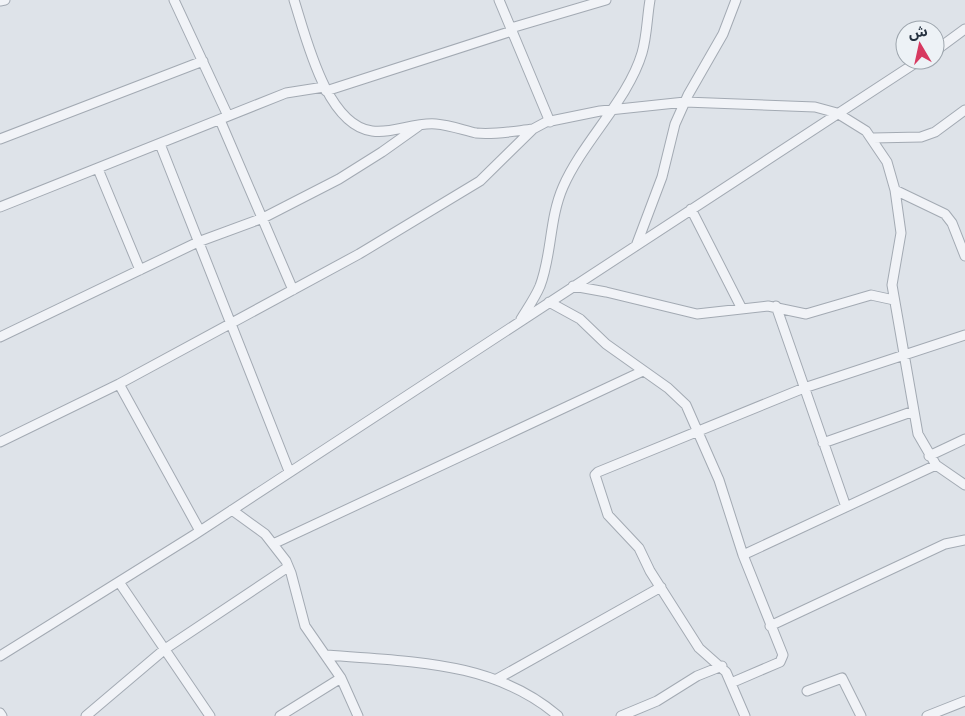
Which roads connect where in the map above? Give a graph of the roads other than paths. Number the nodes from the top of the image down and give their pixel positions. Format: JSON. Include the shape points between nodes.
{"nodes":[{"id":1,"x":4,"y":0,"type":"edge"},
{"id":2,"x":174,"y":0,"type":"edge"},
{"id":3,"x":294,"y":0,"type":"edge"},
{"id":4,"x":499,"y":0,"type":"edge"},
{"id":5,"x":606,"y":0,"type":"edge"},
{"id":6,"x":650,"y":0,"type":"edge"},
{"id":7,"x":736,"y":0,"type":"edge"},
{"id":8,"x":0,"y":1,"type":"edge"},
{"id":9,"x":965,"y":29,"type":"edge"},
{"id":10,"x":512,"y":30,"type":"junction"},
{"id":11,"x":945,"y":44,"type":"edge"},
{"id":12,"x":203,"y":61,"type":"junction"},
{"id":13,"x":905,"y":70,"type":"edge"},
{"id":14,"x":325,"y":89,"type":"junction"},
{"id":15,"x":685,"y":102,"type":"junction"},
{"id":16,"x":612,"y":109,"type":"junction"},
{"id":17,"x":965,"y":110,"type":"edge"},
{"id":18,"x":837,"y":114,"type":"junction"},
{"id":19,"x":224,"y":118,"type":"junction"},
{"id":20,"x":550,"y":122,"type":"junction"},
{"id":21,"x":420,"y":125,"type":"junction"},
{"id":22,"x":533,"y":129,"type":"junction"},
{"id":23,"x":873,"y":138,"type":"junction"},
{"id":24,"x":0,"y":139,"type":"edge"},
{"id":25,"x":160,"y":144,"type":"junction"},
{"id":26,"x":98,"y":169,"type":"junction"},
{"id":27,"x":895,"y":190,"type":"junction"},
{"id":28,"x":0,"y":207,"type":"edge"},
{"id":29,"x":691,"y":209,"type":"junction"},
{"id":30,"x":263,"y":218,"type":"junction"},
{"id":31,"x":198,"y":242,"type":"junction"},
{"id":32,"x":636,"y":246,"type":"junction"},
{"id":33,"x":965,"y":256,"type":"edge"},
{"id":34,"x":140,"y":270,"type":"junction"},
{"id":35,"x":573,"y":286,"type":"junction"},
{"id":36,"x":293,"y":290,"type":"junction"},
{"id":37,"x":894,"y":300,"type":"junction"},
{"id":38,"x":549,"y":302,"type":"junction"},
{"id":39,"x":776,"y":306,"type":"junction"},
{"id":40,"x":742,"y":309,"type":"junction"},
{"id":41,"x":519,"y":322,"type":"junction"},
{"id":42,"x":230,"y":324,"type":"junction"},
{"id":43,"x":965,"y":335,"type":"edge"},
{"id":44,"x":0,"y":336,"type":"edge"},
{"id":45,"x":905,"y":353,"type":"junction"},
{"id":46,"x":643,"y":371,"type":"junction"},
{"id":47,"x":119,"y":384,"type":"junction"},
{"id":48,"x":804,"y":388,"type":"junction"},
{"id":49,"x":914,"y":411,"type":"junction"},
{"id":50,"x":699,"y":431,"type":"junction"},
{"id":51,"x":965,"y":439,"type":"edge"},
{"id":52,"x":0,"y":442,"type":"edge"},
{"id":53,"x":823,"y":443,"type":"junction"},
{"id":54,"x":930,"y":456,"type":"junction"},
{"id":55,"x":936,"y":465,"type":"junction"},
{"id":56,"x":289,"y":471,"type":"junction"},
{"id":57,"x":965,"y":485,"type":"edge"},
{"id":58,"x":846,"y":507,"type":"junction"},
{"id":59,"x":232,"y":510,"type":"junction"},
{"id":60,"x":200,"y":531,"type":"junction"},
{"id":61,"x":965,"y":540,"type":"edge"},
{"id":62,"x":273,"y":544,"type":"junction"},
{"id":63,"x":743,"y":554,"type":"junction"},
{"id":64,"x":288,"y":567,"type":"junction"},
{"id":65,"x":119,"y":582,"type":"junction"},
{"id":66,"x":661,"y":587,"type":"junction"},
{"id":67,"x":770,"y":626,"type":"junction"},
{"id":68,"x":165,"y":649,"type":"junction"},
{"id":69,"x":328,"y":655,"type":"junction"},
{"id":70,"x":0,"y":656,"type":"edge"},
{"id":71,"x":722,"y":666,"type":"junction"},
{"id":72,"x":341,"y":678,"type":"junction"},
{"id":73,"x":498,"y":679,"type":"junction"},
{"id":74,"x":731,"y":682,"type":"junction"},
{"id":75,"x":808,"y":691,"type":"dead end"},
{"id":76,"x":965,"y":701,"type":"edge"},
{"id":77,"x":86,"y":716,"type":"edge"},
{"id":78,"x":210,"y":716,"type":"edge"},
{"id":79,"x":280,"y":716,"type":"edge"},
{"id":80,"x":358,"y":716,"type":"edge"},
{"id":81,"x":558,"y":716,"type":"edge"},
{"id":82,"x":621,"y":716,"type":"edge"},
{"id":83,"x":744,"y":716,"type":"edge"},
{"id":84,"x":861,"y":716,"type":"edge"},
{"id":85,"x":926,"y":716,"type":"edge"}],
"edges":[{"from":1,"to":8,"type":"street"},
{"from":2,"to":12,"type":"street"},
{"from":3,"to":14,"type":"street"},
{"from":4,"to":10,"type":"street"},
{"from":5,"to":10,"type":"street"},
{"from":6,"to":16,"type":"street","via":[[642,52]]},
{"from":7,"to":15,"type":"street","via":[[723,34]]},
{"from":9,"to":11,"type":"street"},
{"from":10,"to":14,"type":"street"},
{"from":10,"to":20,"type":"street"},
{"from":12,"to":19,"type":"street"},
{"from":12,"to":24,"type":"street"},
{"from":13,"to":18,"type":"street"},
{"from":14,"to":19,"type":"street","via":[[286,93]]},
{"from":14,"to":21,"type":"street","via":[[344,115],[362,129],[380,132]]},
{"from":15,"to":16,"type":"street"},
{"from":15,"to":18,"type":"street","via":[[815,107]]},
{"from":15,"to":32,"type":"street"},
{"from":16,"to":20,"type":"street"},
{"from":16,"to":41,"type":"street","via":[[563,187],[556,206],[540,287]]},
{"from":17,"to":23,"type":"street","via":[[935,132],[922,137]]},
{"from":18,"to":23,"type":"street","via":[[856,123]]},
{"from":18,"to":29,"type":"street"},
{"from":19,"to":25,"type":"street"},
{"from":19,"to":30,"type":"street"},
{"from":20,"to":22,"type":"street"},
{"from":21,"to":22,"type":"street","via":[[436,124],[488,134]]},
{"from":21,"to":30,"type":"street","via":[[339,179]]},
{"from":22,"to":36,"type":"street","via":[[480,181]]},
{"from":23,"to":27,"type":"street","via":[[887,162]]},
{"from":25,"to":26,"type":"street"},
{"from":25,"to":31,"type":"street"},
{"from":26,"to":28,"type":"street"},
{"from":26,"to":34,"type":"street"},
{"from":27,"to":33,"type":"street","via":[[945,214]]},
{"from":27,"to":37,"type":"street","via":[[901,233],[892,284]]},
{"from":29,"to":32,"type":"street"},
{"from":29,"to":40,"type":"street"},
{"from":30,"to":31,"type":"street"},
{"from":30,"to":36,"type":"street"},
{"from":31,"to":34,"type":"street"},
{"from":31,"to":42,"type":"street"},
{"from":32,"to":35,"type":"street"},
{"from":34,"to":44,"type":"street"},
{"from":35,"to":38,"type":"street"},
{"from":35,"to":40,"type":"street","via":[[688,313]]},
{"from":36,"to":42,"type":"street"},
{"from":37,"to":39,"type":"street","via":[[871,295],[806,314]]},
{"from":37,"to":45,"type":"street"},
{"from":38,"to":41,"type":"street"},
{"from":38,"to":46,"type":"street","via":[[580,319],[606,344]]},
{"from":39,"to":40,"type":"street"},
{"from":39,"to":48,"type":"street"},
{"from":41,"to":56,"type":"street"},
{"from":42,"to":47,"type":"street"},
{"from":42,"to":56,"type":"street"},
{"from":43,"to":45,"type":"street"},
{"from":45,"to":48,"type":"street"},
{"from":45,"to":49,"type":"street"},
{"from":46,"to":50,"type":"street","via":[[686,405]]},
{"from":46,"to":62,"type":"street"},
{"from":47,"to":52,"type":"street"},
{"from":47,"to":60,"type":"street"},
{"from":48,"to":50,"type":"street"},
{"from":48,"to":53,"type":"street"},
{"from":49,"to":53,"type":"street"},
{"from":49,"to":54,"type":"street","via":[[918,434]]},
{"from":50,"to":63,"type":"street"},
{"from":50,"to":66,"type":"street","via":[[595,475],[608,515],[639,548]]},
{"from":51,"to":54,"type":"street"},
{"from":53,"to":58,"type":"street"},
{"from":54,"to":55,"type":"street"},
{"from":55,"to":57,"type":"street"},
{"from":55,"to":58,"type":"street"},
{"from":56,"to":59,"type":"street"},
{"from":58,"to":63,"type":"street"},
{"from":59,"to":60,"type":"street"},
{"from":59,"to":62,"type":"street","via":[[265,534]]},
{"from":60,"to":65,"type":"street"},
{"from":61,"to":67,"type":"street","via":[[945,544]]},
{"from":62,"to":64,"type":"street"},
{"from":63,"to":67,"type":"street"},
{"from":64,"to":68,"type":"street"},
{"from":64,"to":69,"type":"street","via":[[305,626]]},
{"from":65,"to":68,"type":"street"},
{"from":65,"to":70,"type":"street"},
{"from":66,"to":71,"type":"street","via":[[699,648]]},
{"from":66,"to":73,"type":"street"},
{"from":67,"to":74,"type":"street","via":[[782,659],[780,662]]},
{"from":68,"to":77,"type":"street"},
{"from":68,"to":78,"type":"street"},
{"from":69,"to":72,"type":"street"},
{"from":69,"to":73,"type":"street","via":[[444,665]]},
{"from":71,"to":74,"type":"street"},
{"from":71,"to":82,"type":"street","via":[[697,676],[657,701]]},
{"from":72,"to":79,"type":"street"},
{"from":72,"to":80,"type":"street"},
{"from":73,"to":81,"type":"street"},
{"from":74,"to":83,"type":"street"},
{"from":75,"to":84,"type":"street","via":[[842,678]]},
{"from":76,"to":85,"type":"street"}]}
